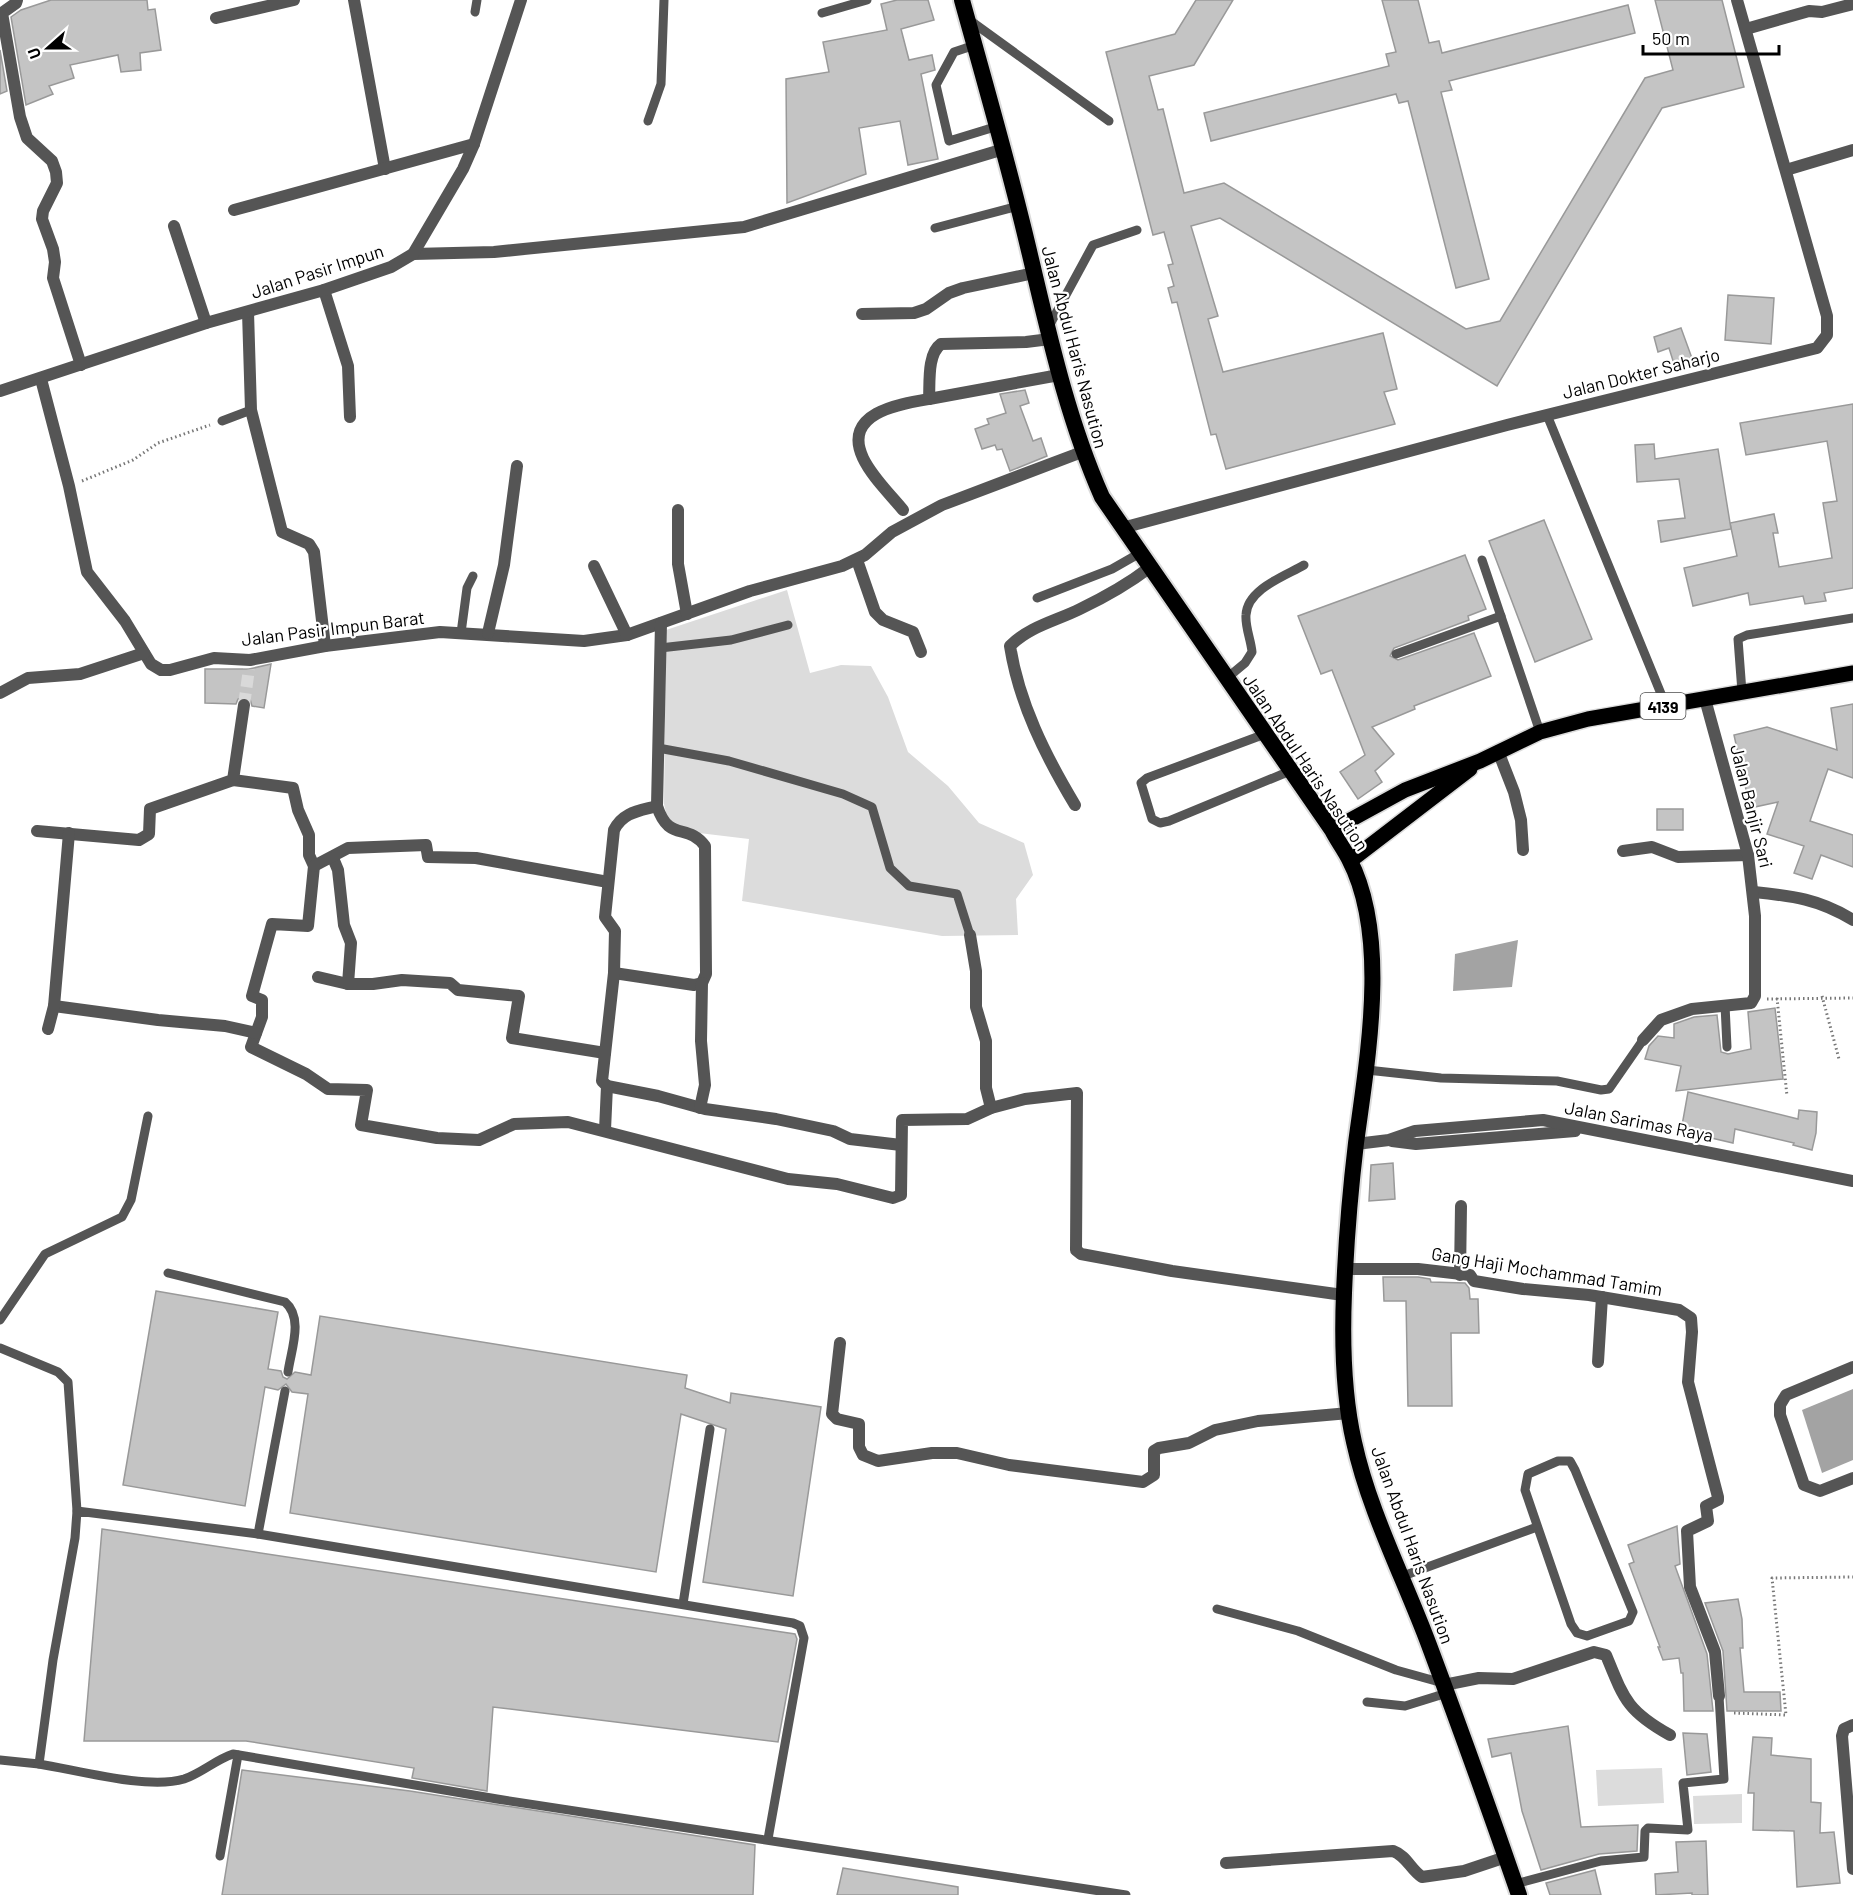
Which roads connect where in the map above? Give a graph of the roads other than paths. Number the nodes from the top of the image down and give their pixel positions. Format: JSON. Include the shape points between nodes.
{"nodes":[{"id":1,"x":294,"y":0,"type":"edge"},
{"id":2,"x":354,"y":0,"type":"edge"},
{"id":3,"x":477,"y":0,"type":"edge"},
{"id":4,"x":521,"y":0,"type":"edge"},
{"id":5,"x":664,"y":0,"type":"edge"},
{"id":6,"x":867,"y":0,"type":"edge"},
{"id":7,"x":962,"y":0,"type":"edge"},
{"id":8,"x":1737,"y":0,"type":"edge"},
{"id":9,"x":19,"y":1,"type":"edge"},
{"id":10,"x":1853,"y":4,"type":"edge"},
{"id":11,"x":475,"y":12,"type":"dead end"},
{"id":12,"x":822,"y":13,"type":"dead end"},
{"id":13,"x":216,"y":18,"type":"dead end"},
{"id":14,"x":966,"y":18,"type":"junction"},
{"id":15,"x":1746,"y":29,"type":"junction"},
{"id":16,"x":975,"y":45,"type":"junction"},
{"id":17,"x":648,"y":121,"type":"dead end"},
{"id":18,"x":1109,"y":121,"type":"dead end"},
{"id":19,"x":998,"y":126,"type":"junction"},
{"id":20,"x":474,"y":144,"type":"junction"},
{"id":21,"x":1004,"y":149,"type":"junction"},
{"id":22,"x":1853,"y":150,"type":"edge"},
{"id":23,"x":385,"y":169,"type":"junction"},
{"id":24,"x":1786,"y":170,"type":"junction"},
{"id":25,"x":1018,"y":206,"type":"junction"},
{"id":26,"x":234,"y":210,"type":"dead end"},
{"id":27,"x":174,"y":226,"type":"dead end"},
{"id":28,"x":935,"y":228,"type":"dead end"},
{"id":29,"x":1137,"y":230,"type":"dead end"},
{"id":30,"x":413,"y":254,"type":"junction"},
{"id":31,"x":1034,"y":273,"type":"junction"},
{"id":32,"x":324,"y":290,"type":"junction"},
{"id":33,"x":248,"y":312,"type":"junction"},
{"id":34,"x":862,"y":314,"type":"dead end"},
{"id":35,"x":206,"y":323,"type":"junction"},
{"id":36,"x":1049,"y":333,"type":"junction"},
{"id":37,"x":81,"y":365,"type":"junction"},
{"id":38,"x":1059,"y":375,"type":"junction"},
{"id":39,"x":41,"y":379,"type":"junction"},
{"id":40,"x":0,"y":391,"type":"edge"},
{"id":41,"x":929,"y":399,"type":"junction"},
{"id":42,"x":250,"y":410,"type":"junction"},
{"id":43,"x":1547,"y":415,"type":"junction"},
{"id":44,"x":350,"y":417,"type":"dead end"},
{"id":45,"x":222,"y":421,"type":"road end"},
{"id":46,"x":1082,"y":453,"type":"junction"},
{"id":47,"x":517,"y":466,"type":"dead end"},
{"id":48,"x":678,"y":510,"type":"dead end"},
{"id":49,"x":903,"y":510,"type":"dead end"},
{"id":50,"x":1122,"y":528,"type":"junction"},
{"id":51,"x":1140,"y":553,"type":"junction"},
{"id":52,"x":857,"y":560,"type":"junction"},
{"id":53,"x":1482,"y":560,"type":"dead end"},
{"id":54,"x":1304,"y":565,"type":"dead end"},
{"id":55,"x":594,"y":566,"type":"dead end"},
{"id":56,"x":1149,"y":567,"type":"junction"},
{"id":57,"x":473,"y":576,"type":"dead end"},
{"id":58,"x":1037,"y":598,"type":"dead end"},
{"id":59,"x":687,"y":614,"type":"junction"},
{"id":60,"x":1502,"y":615,"type":"junction"},
{"id":61,"x":1853,"y":618,"type":"edge"},
{"id":62,"x":661,"y":623,"type":"junction"},
{"id":63,"x":788,"y":625,"type":"dead end"},
{"id":64,"x":461,"y":633,"type":"junction"},
{"id":65,"x":488,"y":633,"type":"junction"},
{"id":66,"x":627,"y":635,"type":"junction"},
{"id":67,"x":325,"y":646,"type":"junction"},
{"id":68,"x":660,"y":648,"type":"junction"},
{"id":69,"x":921,"y":652,"type":"dead end"},
{"id":70,"x":144,"y":653,"type":"junction"},
{"id":71,"x":1396,"y":654,"type":"dead end"},
{"id":72,"x":1853,"y":673,"type":"edge"},
{"id":73,"x":1227,"y":678,"type":"junction"},
{"id":74,"x":1742,"y":692,"type":"junction"},
{"id":75,"x":0,"y":693,"type":"edge"},
{"id":76,"x":1705,"y":699,"type":"junction"},
{"id":77,"x":244,"y":705,"type":"tunnel mouth"},
{"id":78,"x":1666,"y":706,"type":"junction"},
{"id":79,"x":1540,"y":732,"type":"junction"},
{"id":80,"x":1264,"y":734,"type":"junction"},
{"id":81,"x":658,"y":748,"type":"junction"},
{"id":82,"x":1498,"y":752,"type":"junction"},
{"id":83,"x":1480,"y":761,"type":"junction"},
{"id":84,"x":1290,"y":771,"type":"junction"},
{"id":85,"x":233,"y":780,"type":"junction"},
{"id":86,"x":1075,"y":805,"type":"dead end"},
{"id":87,"x":657,"y":806,"type":"junction"},
{"id":88,"x":1332,"y":830,"type":"junction"},
{"id":89,"x":37,"y":831,"type":"dead end"},
{"id":90,"x":69,"y":832,"type":"junction"},
{"id":91,"x":1523,"y":850,"type":"dead end"},
{"id":92,"x":1623,"y":851,"type":"dead end"},
{"id":93,"x":1748,"y":855,"type":"junction"},
{"id":94,"x":333,"y":858,"type":"junction"},
{"id":95,"x":1350,"y":861,"type":"junction"},
{"id":96,"x":314,"y":866,"type":"junction"},
{"id":97,"x":608,"y":882,"type":"junction"},
{"id":98,"x":1754,"y":892,"type":"junction"},
{"id":99,"x":1853,"y":920,"type":"edge"},
{"id":100,"x":970,"y":935,"type":"joint"},
{"id":101,"x":614,"y":973,"type":"junction"},
{"id":102,"x":318,"y":977,"type":"dead end"},
{"id":103,"x":702,"y":983,"type":"junction"},
{"id":104,"x":348,"y":984,"type":"junction"},
{"id":105,"x":1725,"y":1005,"type":"junction"},
{"id":106,"x":54,"y":1006,"type":"junction"},
{"id":107,"x":48,"y":1029,"type":"dead end"},
{"id":108,"x":256,"y":1033,"type":"junction"},
{"id":109,"x":1643,"y":1040,"type":"joint"},
{"id":110,"x":1727,"y":1047,"type":"dead end"},
{"id":111,"x":604,"y":1053,"type":"junction"},
{"id":112,"x":1367,"y":1070,"type":"junction"},
{"id":113,"x":607,"y":1086,"type":"junction"},
{"id":114,"x":700,"y":1108,"type":"junction"},
{"id":115,"x":991,"y":1108,"type":"junction"},
{"id":116,"x":148,"y":1116,"type":"dead end"},
{"id":117,"x":605,"y":1130,"type":"junction"},
{"id":118,"x":1591,"y":1130,"type":"junction"},
{"id":119,"x":1389,"y":1140,"type":"junction"},
{"id":120,"x":1356,"y":1144,"type":"junction"},
{"id":121,"x":901,"y":1145,"type":"junction"},
{"id":122,"x":1853,"y":1182,"type":"edge"},
{"id":123,"x":1461,"y":1206,"type":"dead end"},
{"id":124,"x":1345,"y":1269,"type":"junction"},
{"id":125,"x":168,"y":1273,"type":"dead end"},
{"id":126,"x":1460,"y":1275,"type":"junction"},
{"id":127,"x":1343,"y":1295,"type":"junction"},
{"id":128,"x":1602,"y":1297,"type":"junction"},
{"id":129,"x":0,"y":1320,"type":"edge"},
{"id":130,"x":840,"y":1343,"type":"dead end"},
{"id":131,"x":2,"y":1349,"type":"edge"},
{"id":132,"x":0,"y":1360,"type":"edge"},
{"id":133,"x":1598,"y":1362,"type":"dead end"},
{"id":134,"x":1853,"y":1367,"type":"edge"},
{"id":135,"x":288,"y":1372,"type":"dead end"},
{"id":136,"x":285,"y":1391,"type":"dead end"},
{"id":137,"x":1349,"y":1413,"type":"junction"},
{"id":138,"x":710,"y":1430,"type":"dead end"},
{"id":139,"x":1853,"y":1478,"type":"edge"},
{"id":140,"x":77,"y":1511,"type":"junction"},
{"id":141,"x":1537,"y":1527,"type":"junction"},
{"id":142,"x":258,"y":1534,"type":"junction"},
{"id":143,"x":1403,"y":1576,"type":"junction"},
{"id":144,"x":683,"y":1604,"type":"junction"},
{"id":145,"x":1217,"y":1609,"type":"dead end"},
{"id":146,"x":1445,"y":1687,"type":"junction"},
{"id":147,"x":1719,"y":1696,"type":"joint"},
{"id":148,"x":1367,"y":1702,"type":"dead end"},
{"id":149,"x":1853,"y":1725,"type":"edge"},
{"id":150,"x":1671,"y":1735,"type":"dead end"},
{"id":151,"x":238,"y":1755,"type":"junction"},
{"id":152,"x":0,"y":1760,"type":"edge"},
{"id":153,"x":39,"y":1764,"type":"junction"},
{"id":154,"x":768,"y":1839,"type":"junction"},
{"id":155,"x":219,"y":1856,"type":"dead end"},
{"id":156,"x":1506,"y":1857,"type":"junction"},
{"id":157,"x":1226,"y":1863,"type":"dead end"},
{"id":158,"x":1853,"y":1869,"type":"edge"},
{"id":159,"x":1517,"y":1889,"type":"edge"},
{"id":160,"x":1126,"y":1895,"type":"edge"}],
"edges":[{"from":1,"to":13,"type":"street"},
{"from":2,"to":23,"type":"street"},
{"from":3,"to":11,"type":"lane"},
{"from":4,"to":20,"type":"street"},
{"from":5,"to":17,"type":"lane","via":[[661,84]]},
{"from":6,"to":12,"type":"lane"},
{"from":7,"to":14,"type":"highway","name":"Jalan Abdul Haris Nasution"},
{"from":8,"to":15,"type":"street","name":"Jalan Dokter Saharjo"},
{"from":9,"to":37,"type":"street","via":[[2,13],[3,31],[27,138],[52,161],[56,172],[57,183],[42,219],[55,262],[53,278]]},
{"from":10,"to":15,"type":"street","via":[[1822,12],[1809,11]]},
{"from":14,"to":16,"type":"highway","name":"Jalan Abdul Haris Nasution"},
{"from":14,"to":18,"type":"lane"},
{"from":15,"to":24,"type":"street","name":"Jalan Dokter Saharjo"},
{"from":16,"to":19,"type":"highway","name":"Jalan Abdul Haris Nasution"},
{"from":16,"to":19,"type":"lane","via":[[954,52],[936,85],[950,141]]},
{"from":19,"to":21,"type":"highway","name":"Jalan Abdul Haris Nasution"},
{"from":20,"to":23,"type":"street"},
{"from":20,"to":30,"type":"street"},
{"from":21,"to":25,"type":"highway","name":"Jalan Abdul Haris Nasution"},
{"from":21,"to":30,"type":"street","via":[[744,227],[494,252]]},
{"from":22,"to":24,"type":"street"},
{"from":23,"to":26,"type":"street"},
{"from":24,"to":43,"type":"street","name":"Jalan Dokter Saharjo","via":[[1827,316],[1823,342],[1817,348]]},
{"from":25,"to":28,"type":"lane"},
{"from":25,"to":31,"type":"highway","name":"Jalan Abdul Haris Nasution"},
{"from":27,"to":35,"type":"street"},
{"from":29,"to":36,"type":"lane","via":[[1093,245]]},
{"from":30,"to":32,"type":"street","name":"Jalan Pasir Impun","via":[[391,267]]},
{"from":31,"to":34,"type":"street","via":[[963,288],[914,313]]},
{"from":31,"to":36,"type":"highway","name":"Jalan Abdul Haris Nasution"},
{"from":32,"to":33,"type":"street","name":"Jalan Pasir Impun"},
{"from":32,"to":44,"type":"street","via":[[348,366]]},
{"from":33,"to":35,"type":"street","name":"Jalan Pasir Impun"},
{"from":33,"to":42,"type":"street"},
{"from":35,"to":37,"type":"street","name":"Jalan Pasir Impun"},
{"from":36,"to":38,"type":"highway","name":"Jalan Abdul Haris Nasution"},
{"from":36,"to":41,"type":"street","via":[[1026,342],[941,344],[935,350],[931,367]]},
{"from":37,"to":39,"type":"street","name":"Jalan Pasir Impun"},
{"from":38,"to":41,"type":"street"},
{"from":38,"to":46,"type":"highway","name":"Jalan Abdul Haris Nasution"},
{"from":39,"to":40,"type":"street","name":"Jalan Pasir Impun"},
{"from":39,"to":70,"type":"street","name":"Jalan Pasir Impun Barat","via":[[87,572]]},
{"from":41,"to":49,"type":"street","via":[[897,404],[875,413],[860,432],[859,448],[864,460]]},
{"from":42,"to":45,"type":"lane"},
{"from":42,"to":67,"type":"street","via":[[282,532],[309,544],[314,552]]},
{"from":43,"to":50,"type":"street","name":"Jalan Dokter Saharjo"},
{"from":43,"to":78,"type":"lane"},
{"from":46,"to":50,"type":"highway","name":"Jalan Abdul Haris Nasution","via":[[1102,497]]},
{"from":46,"to":52,"type":"street","name":"Jalan Pasir Impun Barat","via":[[942,504],[892,532]]},
{"from":47,"to":65,"type":"street","via":[[504,565]]},
{"from":48,"to":59,"type":"street","via":[[678,564]]},
{"from":50,"to":51,"type":"highway","name":"Jalan Abdul Haris Nasution"},
{"from":51,"to":56,"type":"highway","name":"Jalan Abdul Haris Nasution"},
{"from":51,"to":58,"type":"lane","via":[[1112,569]]},
{"from":52,"to":59,"type":"street","name":"Jalan Pasir Impun Barat"},
{"from":52,"to":69,"type":"street","via":[[875,612],[913,632]]},
{"from":53,"to":60,"type":"lane"},
{"from":54,"to":73,"type":"lane","via":[[1247,603],[1245,617],[1252,652]]},
{"from":55,"to":66,"type":"street"},
{"from":56,"to":73,"type":"highway","name":"Jalan Abdul Haris Nasution"},
{"from":56,"to":86,"type":"street","via":[[1126,585],[1023,633],[1010,646],[1015,675],[1035,730]]},
{"from":57,"to":64,"type":"lane","via":[[467,588]]},
{"from":59,"to":62,"type":"street","name":"Jalan Pasir Impun Barat"},
{"from":60,"to":71,"type":"lane"},
{"from":60,"to":79,"type":"lane"},
{"from":61,"to":74,"type":"lane","via":[[1738,639]]},
{"from":62,"to":66,"type":"street","name":"Jalan Pasir Impun Barat"},
{"from":62,"to":68,"type":"street"},
{"from":63,"to":68,"type":"lane","via":[[731,639]]},
{"from":64,"to":65,"type":"street","name":"Jalan Pasir Impun Barat"},
{"from":64,"to":67,"type":"street","name":"Jalan Pasir Impun Barat","via":[[396,636]]},
{"from":65,"to":66,"type":"street","name":"Jalan Pasir Impun Barat","via":[[584,641]]},
{"from":67,"to":70,"type":"street","name":"Jalan Pasir Impun Barat","via":[[249,664],[214,658],[170,670],[151,664]]},
{"from":68,"to":81,"type":"street"},
{"from":70,"to":75,"type":"street","via":[[80,674],[28,678]]},
{"from":72,"to":74,"type":"main road","number":"4139"},
{"from":73,"to":80,"type":"highway","name":"Jalan Abdul Haris Nasution"},
{"from":74,"to":76,"type":"main road","number":"4139"},
{"from":76,"to":78,"type":"main road","number":"4139"},
{"from":76,"to":93,"type":"street","name":"Jalan Banjir Sari"},
{"from":77,"to":85,"type":"street"},
{"from":78,"to":79,"type":"main road","number":"4139","via":[[1588,719]]},
{"from":79,"to":82,"type":"main road","number":"4139"},
{"from":80,"to":84,"type":"highway","name":"Jalan Abdul Haris Nasution"},
{"from":80,"to":84,"type":"lane","via":[[1147,778],[1141,783],[1142,792],[1152,819],[1160,823],[1169,821]]},
{"from":81,"to":87,"type":"street"},
{"from":81,"to":100,"type":"lane","via":[[729,761],[843,794],[872,807],[890,868],[909,886],[957,894]]},
{"from":82,"to":83,"type":"main road","number":"4139"},
{"from":82,"to":91,"type":"street","via":[[1521,820]]},
{"from":83,"to":88,"type":"main road","number":"4139","via":[[1405,790]]},
{"from":83,"to":95,"type":"main road","number":"4139"},
{"from":84,"to":88,"type":"highway","name":"Jalan Abdul Haris Nasution"},
{"from":85,"to":90,"type":"street","via":[[150,809],[149,834],[139,840]]},
{"from":85,"to":96,"type":"street","via":[[293,788],[309,834],[309,855]]},
{"from":87,"to":97,"type":"street","via":[[628,813],[620,819],[614,830]]},
{"from":87,"to":103,"type":"street","via":[[662,822],[698,836],[705,846],[706,974]]},
{"from":88,"to":95,"type":"highway","name":"Jalan Abdul Haris Nasution"},
{"from":89,"to":90,"type":"street"},
{"from":90,"to":106,"type":"street"},
{"from":92,"to":93,"type":"street","via":[[1652,847],[1678,857]]},
{"from":93,"to":98,"type":"street","name":"Jalan Banjir Sari"},
{"from":94,"to":96,"type":"street"},
{"from":94,"to":97,"type":"street","via":[[348,848],[426,845],[428,857],[476,858]]},
{"from":94,"to":104,"type":"street","via":[[344,925],[351,943]]},
{"from":95,"to":112,"type":"highway","name":"Jalan Abdul Haris Nasution","via":[[1364,903],[1370,940],[1372,986]]},
{"from":96,"to":108,"type":"street","via":[[308,926],[272,924],[252,996],[262,1000],[262,1017]]},
{"from":97,"to":101,"type":"street","via":[[605,917],[615,932]]},
{"from":98,"to":99,"type":"street","via":[[1804,897]]},
{"from":98,"to":105,"type":"street","name":"Jalan Banjir Sari","via":[[1755,998]]},
{"from":100,"to":115,"type":"street","via":[[976,1007],[986,1041],[986,1088]]},
{"from":101,"to":103,"type":"street"},
{"from":101,"to":111,"type":"street"},
{"from":102,"to":104,"type":"street"},
{"from":103,"to":114,"type":"street","via":[[705,1085]]},
{"from":104,"to":111,"type":"street","via":[[402,980],[450,983],[458,990],[519,996],[512,1038]]},
{"from":105,"to":109,"type":"street","via":[[1692,1009],[1661,1020]]},
{"from":105,"to":110,"type":"lane"},
{"from":106,"to":107,"type":"street"},
{"from":106,"to":108,"type":"street"},
{"from":108,"to":117,"type":"street","via":[[251,1047],[328,1089],[367,1090],[361,1125],[437,1138],[479,1140],[514,1124],[568,1122]]},
{"from":109,"to":112,"type":"lane","via":[[1609,1089],[1601,1090],[1557,1080],[1441,1078]]},
{"from":111,"to":113,"type":"street","via":[[602,1081]]},
{"from":112,"to":120,"type":"highway","name":"Jalan Abdul Haris Nasution"},
{"from":113,"to":114,"type":"street"},
{"from":113,"to":117,"type":"street"},
{"from":114,"to":121,"type":"street"},
{"from":115,"to":121,"type":"street","via":[[968,1119],[902,1120]]},
{"from":115,"to":127,"type":"street","via":[[1025,1099],[1077,1093],[1075,1244],[1081,1254]]},
{"from":116,"to":129,"type":"lane","via":[[131,1200],[122,1217],[45,1254]]},
{"from":117,"to":121,"type":"street","via":[[667,1150],[788,1179],[837,1184],[893,1198],[901,1195]]},
{"from":118,"to":119,"type":"street","via":[[1416,1144]]},
{"from":118,"to":119,"type":"street","name":"Jalan Sarimas Raya","via":[[1544,1120],[1415,1131]]},
{"from":118,"to":122,"type":"street","name":"Jalan Sarimas Raya"},
{"from":119,"to":120,"type":"street"},
{"from":120,"to":124,"type":"highway","name":"Jalan Abdul Haris Nasution"},
{"from":123,"to":126,"type":"street"},
{"from":124,"to":126,"type":"street","name":"Gang Haji Mochammad Tamim","via":[[1418,1269]]},
{"from":124,"to":127,"type":"highway","name":"Jalan Abdul Haris Nasution"},
{"from":125,"to":135,"type":"lane","via":[[285,1302],[294,1309]]},
{"from":126,"to":128,"type":"street","name":"Gang Haji Mochammad Tamim","via":[[1523,1289]]},
{"from":127,"to":137,"type":"highway","name":"Jalan Abdul Haris Nasution"},
{"from":128,"to":133,"type":"street"},
{"from":128,"to":147,"type":"street","name":"Gang Haji Mochammad Tamim","via":[[1679,1310],[1690,1318],[1688,1382],[1718,1500],[1706,1506],[1708,1521],[1687,1530],[1688,1570],[1690,1587],[1715,1652]]},
{"from":130,"to":137,"type":"street","via":[[832,1414],[859,1424],[863,1455],[878,1461],[957,1453],[1009,1465],[1143,1482],[1154,1475],[1154,1451],[1159,1448],[1189,1443],[1215,1431],[1258,1421]]},
{"from":131,"to":132,"type":"lane"},
{"from":131,"to":140,"type":"lane","via":[[58,1371],[68,1382]]},
{"from":134,"to":139,"type":"street","via":[[1786,1395],[1780,1405],[1804,1485],[1820,1491]]},
{"from":136,"to":142,"type":"lane"},
{"from":137,"to":143,"type":"highway","name":"Jalan Abdul Haris Nasution","via":[[1363,1473]]},
{"from":138,"to":144,"type":"lane"},
{"from":140,"to":142,"type":"lane"},
{"from":140,"to":153,"type":"lane"},
{"from":141,"to":141,"type":"lane","via":[[1525,1490],[1528,1474],[1558,1461],[1570,1461],[1633,1612],[1629,1621],[1587,1636],[1577,1634]]},
{"from":141,"to":143,"type":"lane"},
{"from":142,"to":144,"type":"lane"},
{"from":143,"to":146,"type":"highway","name":"Jalan Abdul Haris Nasution"},
{"from":144,"to":154,"type":"lane","via":[[794,1623],[803,1631]]},
{"from":145,"to":146,"type":"lane","via":[[1298,1631]]},
{"from":146,"to":148,"type":"lane","via":[[1405,1706]]},
{"from":146,"to":150,"type":"street","via":[[1479,1678],[1513,1679],[1594,1652],[1605,1655],[1630,1708]]},
{"from":146,"to":156,"type":"highway","name":"Jalan Abdul Haris Nasution"},
{"from":147,"to":159,"type":"lane","via":[[1724,1779],[1683,1783],[1688,1830],[1648,1828],[1644,1857],[1601,1861]]},
{"from":149,"to":158,"type":"street","via":[[1844,1728],[1842,1736]]},
{"from":151,"to":153,"type":"lane","via":[[220,1758],[201,1772],[166,1783]]},
{"from":151,"to":154,"type":"lane"},
{"from":151,"to":155,"type":"lane"},
{"from":152,"to":153,"type":"lane"},
{"from":154,"to":160,"type":"lane"},
{"from":156,"to":157,"type":"street","via":[[1422,1877],[1404,1855],[1393,1851]]},
{"from":156,"to":159,"type":"highway","name":"Jalan Abdul Haris Nasution"}]}
